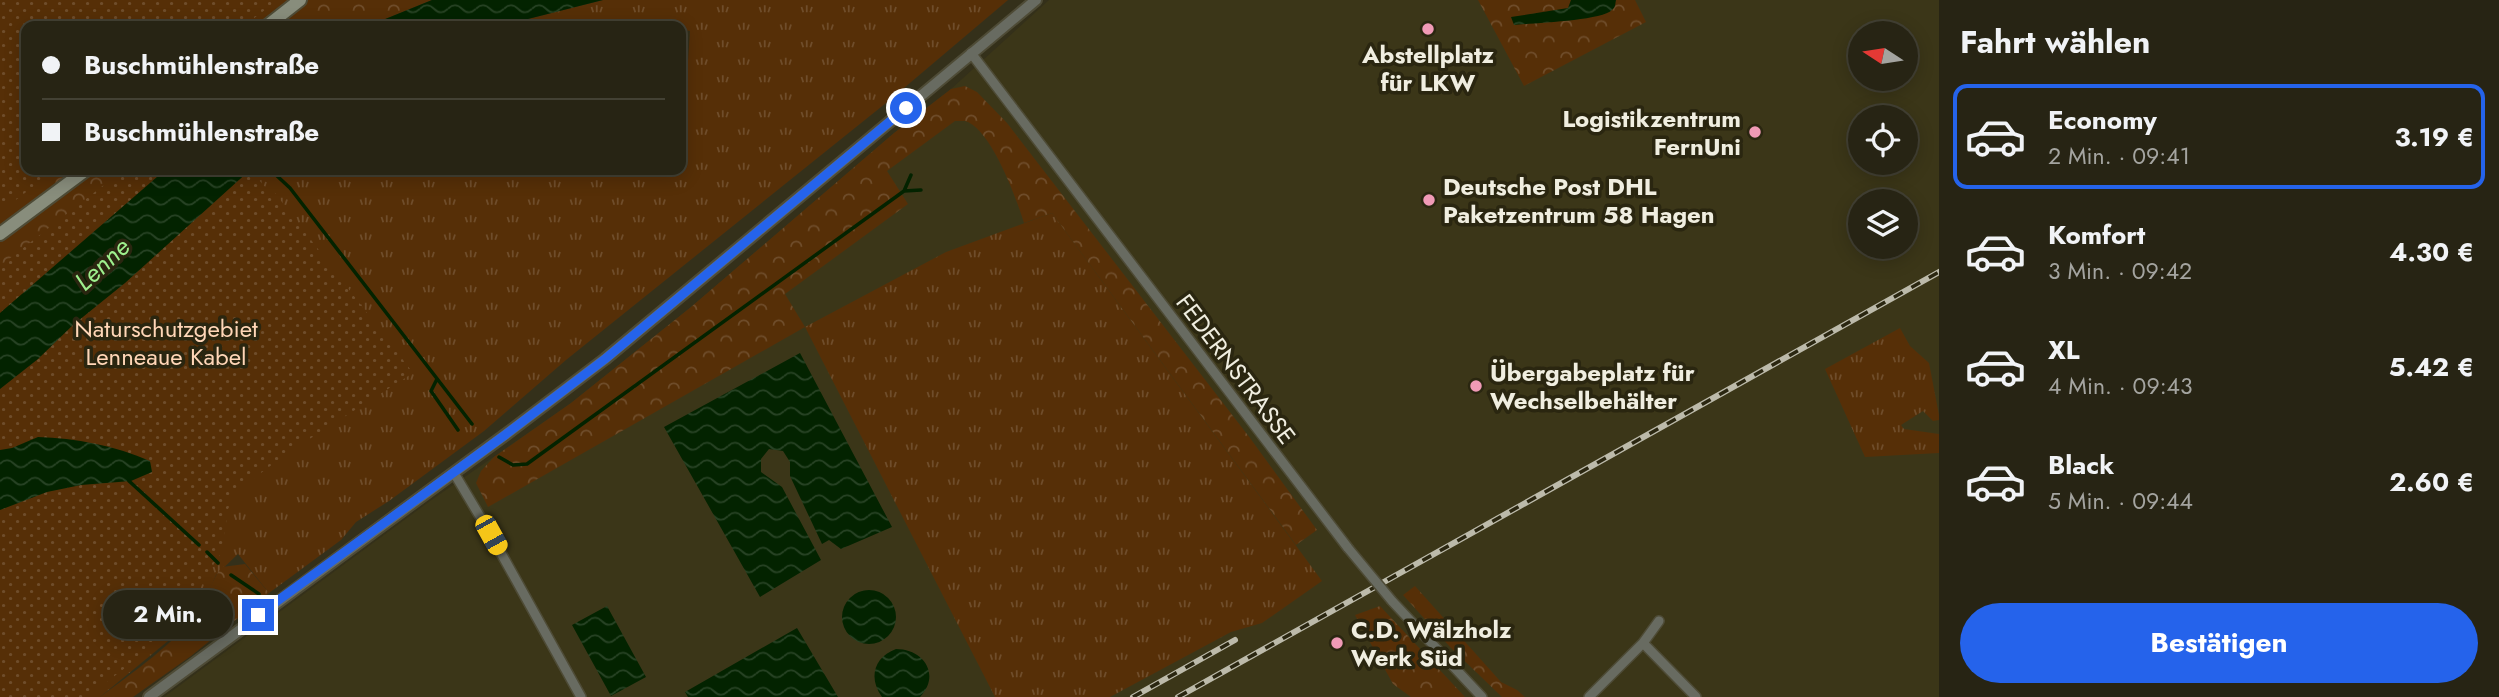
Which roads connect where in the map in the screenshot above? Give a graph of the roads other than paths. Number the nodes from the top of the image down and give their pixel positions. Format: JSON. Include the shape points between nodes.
{"nodes":[{"id":1,"x":300,"y":0,"type":"edge"},
{"id":2,"x":1037,"y":0,"type":"edge"},
{"id":3,"x":273,"y":21,"type":"edge"},
{"id":4,"x":971,"y":53,"type":"junction"},
{"id":5,"x":79,"y":175,"type":"edge"},
{"id":6,"x":0,"y":234,"type":"edge"},
{"id":7,"x":454,"y":473,"type":"junction"},
{"id":8,"x":1659,"y":621,"type":"dead end"},
{"id":9,"x":1643,"y":643,"type":"junction"},
{"id":10,"x":149,"y":697,"type":"edge"},
{"id":11,"x":582,"y":697,"type":"edge"},
{"id":12,"x":1482,"y":697,"type":"edge"},
{"id":13,"x":1589,"y":697,"type":"edge"},
{"id":14,"x":1696,"y":697,"type":"edge"}],
"edges":[{"from":1,"to":3,"type":"main road"},
{"from":2,"to":4,"type":"street"},
{"from":4,"to":7,"type":"street","via":[[605,359]]},
{"from":4,"to":12,"type":"street","name":"FEDERNSTRASSE","bridge":true,"via":[[1348,548]]},
{"from":5,"to":6,"type":"main road"},
{"from":7,"to":10,"type":"street"},
{"from":7,"to":11,"type":"street"},
{"from":8,"to":9,"type":"street"},
{"from":9,"to":13,"type":"street"},
{"from":9,"to":14,"type":"street"}]}
